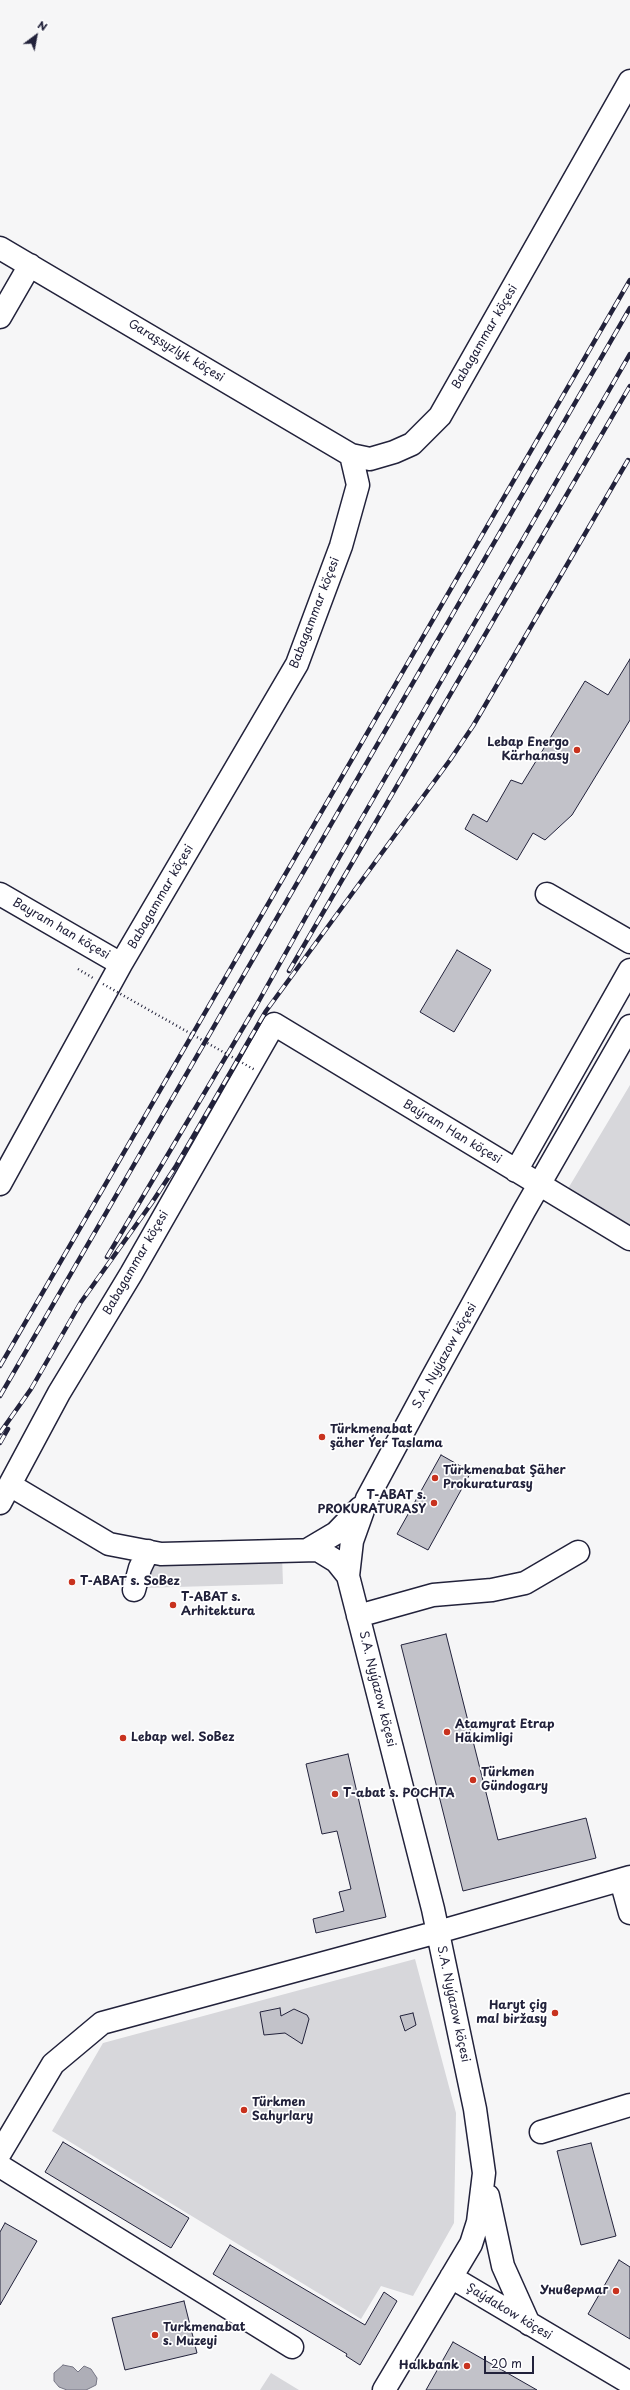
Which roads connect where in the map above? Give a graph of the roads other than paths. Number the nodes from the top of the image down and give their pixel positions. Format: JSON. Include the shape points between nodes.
{"nodes":[{"id":1,"x":630,"y":81,"type":"edge"},
{"id":2,"x":0,"y":248,"type":"edge"},
{"id":3,"x":30,"y":265,"type":"junction"},
{"id":4,"x":0,"y":318,"type":"edge"},
{"id":5,"x":351,"y":455,"type":"junction"},
{"id":6,"x":0,"y":894,"type":"edge"},
{"id":7,"x":548,"y":894,"type":"dead end"},
{"id":8,"x":630,"y":942,"type":"edge"},
{"id":9,"x":121,"y":964,"type":"junction"},
{"id":10,"x":630,"y":970,"type":"edge"},
{"id":11,"x":274,"y":1024,"type":"joint"},
{"id":12,"x":630,"y":1026,"type":"edge"},
{"id":13,"x":516,"y":1171,"type":"junction"},
{"id":14,"x":0,"y":1184,"type":"edge"},
{"id":15,"x":540,"y":1185,"type":"junction"},
{"id":16,"x":630,"y":1239,"type":"edge"},
{"id":17,"x":5,"y":1494,"type":"edge"},
{"id":18,"x":367,"y":1499,"type":"junction"},
{"id":19,"x":309,"y":1549,"type":"junction"},
{"id":20,"x":148,"y":1551,"type":"junction"},
{"id":21,"x":578,"y":1552,"type":"dead end"},
{"id":22,"x":348,"y":1576,"type":"junction"},
{"id":23,"x":134,"y":1590,"type":"dead end"},
{"id":24,"x":358,"y":1616,"type":"junction"},
{"id":25,"x":626,"y":1879,"type":"edge"},
{"id":26,"x":630,"y":1913,"type":"edge"},
{"id":27,"x":438,"y":1932,"type":"junction"},
{"id":28,"x":630,"y":2105,"type":"edge"},
{"id":29,"x":541,"y":2132,"type":"dead end"},
{"id":30,"x":0,"y":2153,"type":"edge"},
{"id":31,"x":0,"y":2166,"type":"edge"},
{"id":32,"x":484,"y":2173,"type":"junction"},
{"id":33,"x":451,"y":2277,"type":"junction"},
{"id":34,"x":529,"y":2324,"type":"junction"},
{"id":35,"x":292,"y":2347,"type":"dead end"},
{"id":36,"x":630,"y":2383,"type":"edge"},
{"id":37,"x":384,"y":2390,"type":"edge"}],
"edges":[{"from":1,"to":5,"type":"street","name":"Babagammar köçesi","via":[[440,416],[412,444],[394,452],[370,459]]},
{"from":2,"to":3,"type":"street","name":"Garaşsyzlyk köçesi"},
{"from":3,"to":4,"type":"street"},
{"from":3,"to":5,"type":"street","name":"Garaşsyzlyk köçesi"},
{"from":5,"to":9,"type":"street","name":"Babagammar köçesi","via":[[358,485],[341,546],[297,664]]},
{"from":6,"to":9,"type":"street","name":"Bayram han köçesi"},
{"from":7,"to":8,"type":"street"},
{"from":9,"to":14,"type":"street","name":"Babagammar köçesi"},
{"from":10,"to":13,"type":"street"},
{"from":11,"to":13,"type":"street","name":"Baýram Han köçesi"},
{"from":11,"to":17,"type":"street","name":"Babagammar köçesi","via":[[131,1274],[59,1393]]},
{"from":12,"to":15,"type":"street","name":"S.A. Nyýazow köçesi"},
{"from":13,"to":15,"type":"street","name":"Baýram Han köçesi"},
{"from":15,"to":16,"type":"street","name":"Baýram Han köçesi"},
{"from":15,"to":18,"type":"street","name":"S.A. Nyýazow köçesi"},
{"from":17,"to":20,"type":"street","via":[[109,1544]]},
{"from":18,"to":19,"type":"street","via":[[336,1533]]},
{"from":18,"to":22,"type":"street","name":"S.A. Nyýazow köçesi","via":[[352,1541]]},
{"from":19,"to":20,"type":"street","via":[[161,1554]]},
{"from":19,"to":22,"type":"street","via":[[318,1550],[329,1557]]},
{"from":20,"to":23,"type":"street"},
{"from":21,"to":24,"type":"street","via":[[525,1583],[492,1590],[433,1595]]},
{"from":22,"to":24,"type":"street","name":"S.A. Nyýazow köçesi"},
{"from":24,"to":27,"type":"street","name":"S.A. Nyýazow köçesi"},
{"from":25,"to":26,"type":"street"},
{"from":25,"to":27,"type":"street"},
{"from":27,"to":30,"type":"street","via":[[102,2023],[53,2064]]},
{"from":27,"to":32,"type":"street","name":"S.A. Nyýazow köçesi","via":[[475,2109]]},
{"from":28,"to":29,"type":"street"},
{"from":31,"to":35,"type":"street"},
{"from":32,"to":33,"type":"street","name":"S.A. Nyýazow köçesi","via":[[478,2222],[471,2244]]},
{"from":32,"to":34,"type":"street","via":[[503,2266]]},
{"from":33,"to":34,"type":"street","name":"Şaýdakow köçesi"},
{"from":33,"to":37,"type":"street","name":"S.A. Nyýazow köçesi"},
{"from":34,"to":36,"type":"street","name":"Şaýdakow köçesi"}]}
